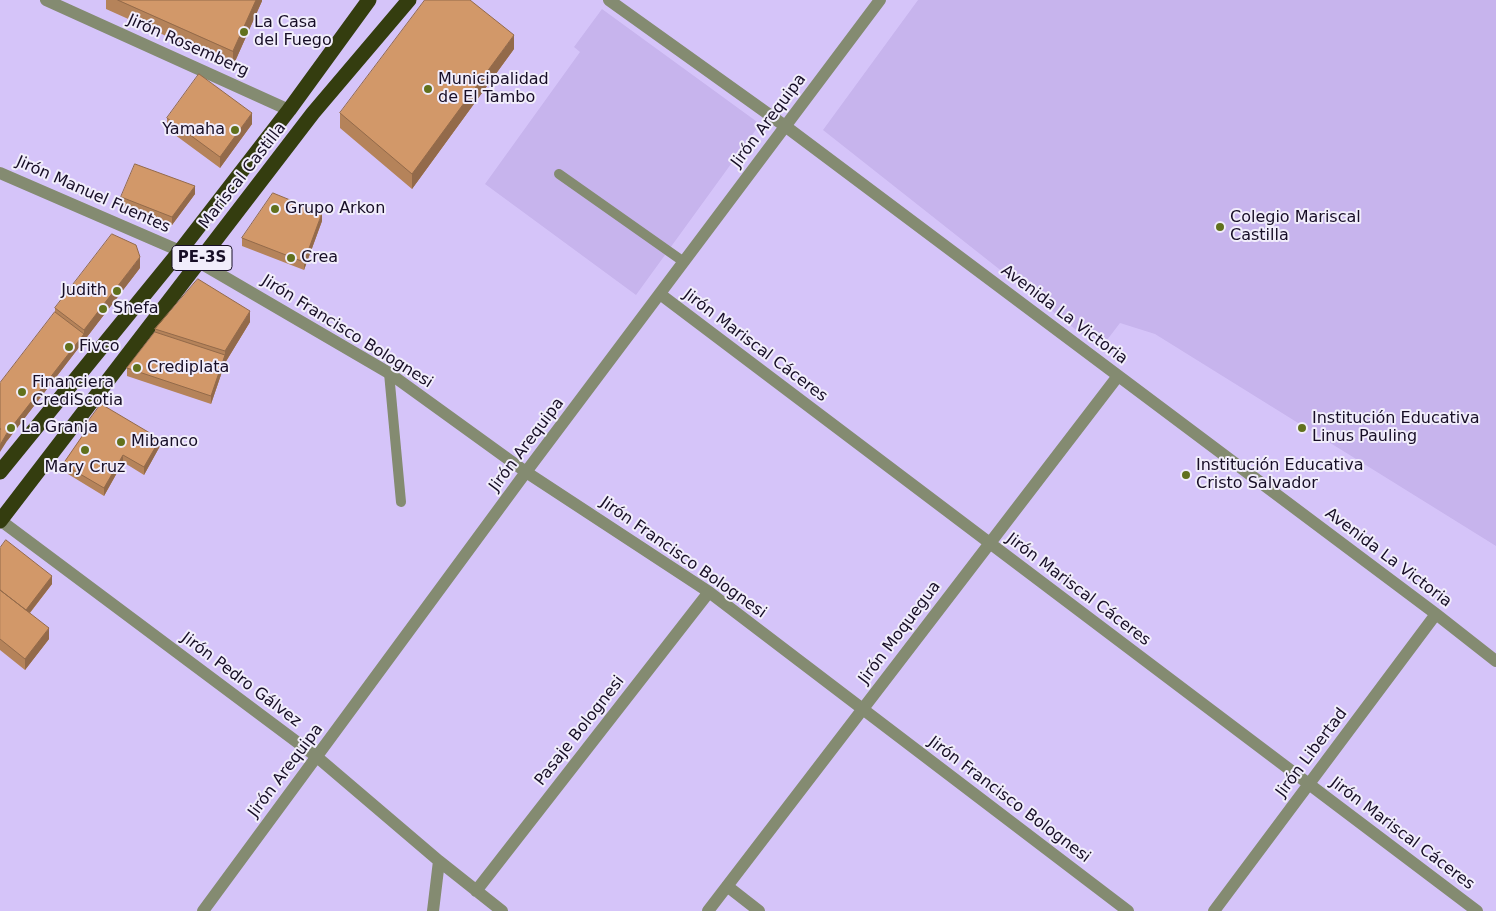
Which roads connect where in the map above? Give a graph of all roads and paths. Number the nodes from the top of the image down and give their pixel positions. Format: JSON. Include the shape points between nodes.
{"nodes":[{"id":1,"x":46,"y":0,"type":"edge"},
{"id":2,"x":369,"y":0,"type":"edge"},
{"id":3,"x":409,"y":0,"type":"edge"},
{"id":4,"x":609,"y":0,"type":"edge"},
{"id":5,"x":880,"y":0,"type":"edge"},
{"id":6,"x":289,"y":110,"type":"junction"},
{"id":7,"x":785,"y":126,"type":"junction"},
{"id":8,"x":0,"y":173,"type":"edge"},
{"id":9,"x":558,"y":174,"type":"dead end"},
{"id":10,"x":180,"y":251,"type":"junction"},
{"id":11,"x":199,"y":261,"type":"junction"},
{"id":12,"x":684,"y":262,"type":"junction"},
{"id":13,"x":660,"y":294,"type":"junction"},
{"id":14,"x":390,"y":373,"type":"junction"},
{"id":15,"x":1118,"y":376,"type":"junction"},
{"id":16,"x":0,"y":472,"type":"edge"},
{"id":17,"x":526,"y":472,"type":"junction"},
{"id":18,"x":401,"y":502,"type":"dead end"},
{"id":19,"x":0,"y":521,"type":"edge"},
{"id":20,"x":990,"y":543,"type":"junction"},
{"id":21,"x":709,"y":592,"type":"junction"},
{"id":22,"x":1436,"y":614,"type":"junction"},
{"id":23,"x":1496,"y":661,"type":"edge"},
{"id":24,"x":863,"y":709,"type":"junction"},
{"id":25,"x":317,"y":757,"type":"junction"},
{"id":26,"x":1309,"y":784,"type":"junction"},
{"id":27,"x":439,"y":861,"type":"junction"},
{"id":28,"x":727,"y":886,"type":"junction"},
{"id":29,"x":476,"y":891,"type":"junction"},
{"id":30,"x":202,"y":911,"type":"edge"},
{"id":31,"x":433,"y":911,"type":"edge"},
{"id":32,"x":502,"y":911,"type":"edge"},
{"id":33,"x":708,"y":911,"type":"edge"},
{"id":34,"x":758,"y":911,"type":"edge"},
{"id":35,"x":1128,"y":911,"type":"edge"},
{"id":36,"x":1214,"y":911,"type":"edge"},
{"id":37,"x":1477,"y":911,"type":"edge"}],
"edges":[{"from":1,"to":6,"type":"street","name":"Jirón Rosemberg"},
{"from":2,"to":6,"type":"highway","name":"Mariscal Castilla","number":"PE-3S"},
{"from":3,"to":11,"type":"highway","name":"Mariscal Castilla","number":"PE-3S","via":[[313,113]]},
{"from":4,"to":7,"type":"street","name":"Avenida La Victoria"},
{"from":5,"to":7,"type":"street","name":"Jirón Arequipa"},
{"from":6,"to":10,"type":"highway","name":"Mariscal Castilla","number":"PE-3S"},
{"from":7,"to":12,"type":"street","name":"Jirón Arequipa"},
{"from":7,"to":15,"type":"street","name":"Avenida La Victoria"},
{"from":8,"to":10,"type":"street","name":"Jirón Manuel Fuentes"},
{"from":9,"to":12,"type":"lane"},
{"from":10,"to":11,"type":"street","name":"Jirón Manuel Fuentes"},
{"from":10,"to":16,"type":"highway","name":"Mariscal Castilla","number":"PE-3S"},
{"from":11,"to":14,"type":"street","name":"Jirón Francisco Bolognesi"},
{"from":11,"to":19,"type":"highway","name":"Mariscal Castilla","number":"PE-3S"},
{"from":12,"to":13,"type":"street","name":"Jirón Arequipa"},
{"from":13,"to":17,"type":"street","name":"Jirón Arequipa"},
{"from":13,"to":20,"type":"street","name":"Jirón Mariscal Cáceres"},
{"from":14,"to":17,"type":"street","name":"Jirón Francisco Bolognesi"},
{"from":14,"to":18,"type":"lane"},
{"from":15,"to":20,"type":"street","name":"Jirón Moquegua"},
{"from":15,"to":22,"type":"street","name":"Avenida La Victoria"},
{"from":17,"to":21,"type":"street","name":"Jirón Francisco Bolognesi"},
{"from":17,"to":25,"type":"street","name":"Jirón Arequipa"},
{"from":19,"to":25,"type":"street","name":"Jirón Pedro Gálvez"},
{"from":20,"to":24,"type":"street","name":"Jirón Moquegua"},
{"from":20,"to":26,"type":"street","name":"Jirón Mariscal Cáceres"},
{"from":21,"to":24,"type":"street","name":"Jirón Francisco Bolognesi"},
{"from":21,"to":29,"type":"street","name":"Pasaje Bolognesi"},
{"from":22,"to":23,"type":"street","name":"Avenida La Victoria"},
{"from":22,"to":26,"type":"street","name":"Jirón Libertad"},
{"from":24,"to":28,"type":"street","name":"Jirón Moquegua"},
{"from":24,"to":35,"type":"street","name":"Jirón Francisco Bolognesi"},
{"from":25,"to":27,"type":"street","name":"Jirón Pedro Gálvez"},
{"from":25,"to":30,"type":"street","name":"Jirón Arequipa"},
{"from":26,"to":36,"type":"street","name":"Jirón Libertad"},
{"from":26,"to":37,"type":"street","name":"Jirón Mariscal Cáceres"},
{"from":27,"to":29,"type":"street","name":"Jirón Pedro Gálvez"},
{"from":27,"to":31,"type":"street"},
{"from":28,"to":33,"type":"street","name":"Jirón Moquegua"},
{"from":28,"to":34,"type":"street"},
{"from":29,"to":32,"type":"street","name":"Jirón Pedro Gálvez"}]}
